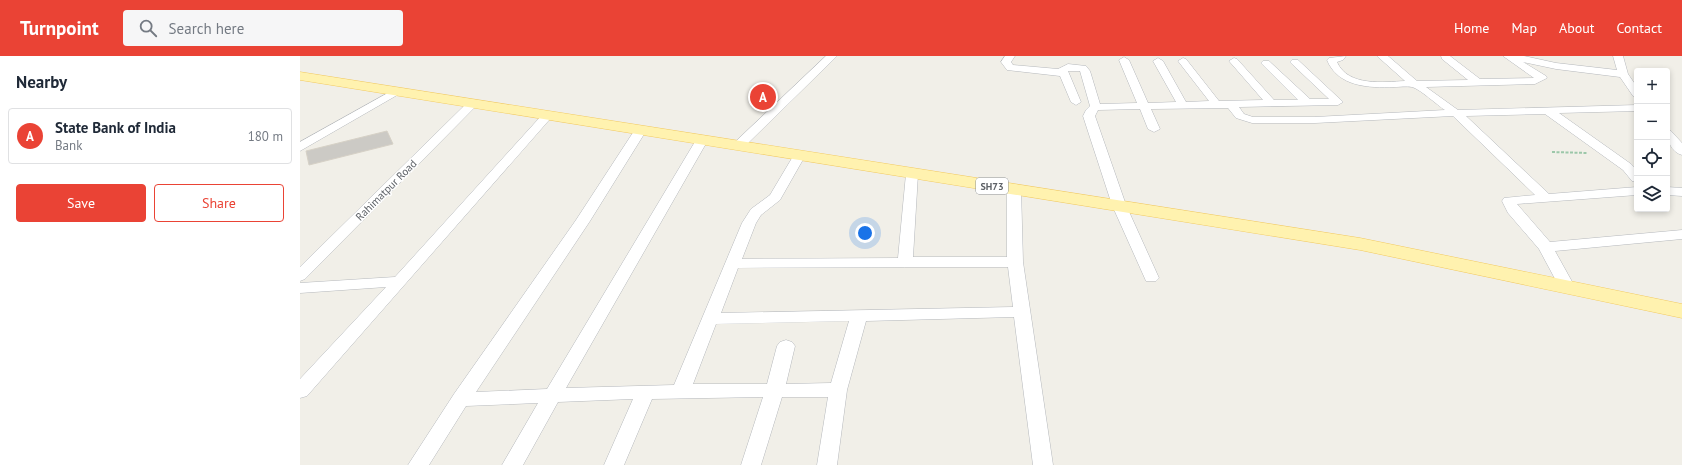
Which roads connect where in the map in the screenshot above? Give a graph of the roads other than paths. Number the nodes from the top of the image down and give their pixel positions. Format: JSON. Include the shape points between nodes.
{"nodes":[{"id":1,"x":832,"y":56,"type":"edge"},
{"id":2,"x":1010,"y":56,"type":"edge"},
{"id":3,"x":1341,"y":56,"type":"edge"},
{"id":4,"x":1382,"y":56,"type":"edge"},
{"id":5,"x":1508,"y":56,"type":"edge"},
{"id":6,"x":1515,"y":56,"type":"edge"},
{"id":7,"x":1618,"y":56,"type":"edge"},
{"id":8,"x":1445,"y":57,"type":"dead end"},
{"id":9,"x":1124,"y":60,"type":"dead end"},
{"id":10,"x":1158,"y":61,"type":"dead end"},
{"id":11,"x":1183,"y":61,"type":"dead end"},
{"id":12,"x":1234,"y":62,"type":"dead end"},
{"id":13,"x":1295,"y":62,"type":"dead end"},
{"id":14,"x":1266,"y":63,"type":"dead end"},
{"id":15,"x":1064,"y":73,"type":"junction"},
{"id":16,"x":1623,"y":74,"type":"junction"},
{"id":17,"x":300,"y":76,"type":"edge"},
{"id":18,"x":1477,"y":82,"type":"junction"},
{"id":19,"x":1415,"y":84,"type":"junction"},
{"id":20,"x":1634,"y":90,"type":"edge"},
{"id":21,"x":395,"y":92,"type":"junction"},
{"id":22,"x":1076,"y":102,"type":"dead end"},
{"id":23,"x":1271,"y":103,"type":"junction"},
{"id":24,"x":1308,"y":103,"type":"junction"},
{"id":25,"x":472,"y":104,"type":"junction"},
{"id":26,"x":1182,"y":104,"type":"junction"},
{"id":27,"x":1216,"y":104,"type":"junction"},
{"id":28,"x":1231,"y":104,"type":"junction"},
{"id":29,"x":1143,"y":105,"type":"junction"},
{"id":30,"x":1096,"y":107,"type":"junction"},
{"id":31,"x":1634,"y":108,"type":"edge"},
{"id":32,"x":1547,"y":110,"type":"junction"},
{"id":33,"x":1456,"y":113,"type":"junction"},
{"id":34,"x":546,"y":117,"type":"junction"},
{"id":35,"x":1154,"y":128,"type":"dead end"},
{"id":36,"x":640,"y":131,"type":"junction"},
{"id":37,"x":1670,"y":137,"type":"edge"},
{"id":38,"x":702,"y":140,"type":"junction"},
{"id":39,"x":738,"y":146,"type":"junction"},
{"id":40,"x":300,"y":147,"type":"edge"},
{"id":41,"x":1682,"y":151,"type":"edge"},
{"id":42,"x":799,"y":156,"type":"junction"},
{"id":43,"x":912,"y":174,"type":"junction"},
{"id":44,"x":1634,"y":176,"type":"edge"},
{"id":45,"x":1014,"y":189,"type":"junction"},
{"id":46,"x":1634,"y":191,"type":"edge"},
{"id":47,"x":1670,"y":191,"type":"edge"},
{"id":48,"x":1682,"y":192,"type":"edge"},
{"id":49,"x":1546,"y":198,"type":"junction"},
{"id":50,"x":1119,"y":204,"type":"junction"},
{"id":51,"x":1682,"y":234,"type":"edge"},
{"id":52,"x":1546,"y":247,"type":"junction"},
{"id":53,"x":906,"y":262,"type":"junction"},
{"id":54,"x":1015,"y":262,"type":"junction"},
{"id":55,"x":734,"y":264,"type":"junction"},
{"id":56,"x":300,"y":276,"type":"edge"},
{"id":57,"x":1152,"y":278,"type":"dead end"},
{"id":58,"x":400,"y":281,"type":"junction"},
{"id":59,"x":1567,"y":287,"type":"junction"},
{"id":60,"x":300,"y":288,"type":"edge"},
{"id":61,"x":1682,"y":311,"type":"edge"},
{"id":62,"x":1021,"y":312,"type":"junction"},
{"id":63,"x":859,"y":316,"type":"junction"},
{"id":64,"x":712,"y":319,"type":"junction"},
{"id":65,"x":786,"y":346,"type":"dead end"},
{"id":66,"x":775,"y":390,"type":"junction"},
{"id":67,"x":838,"y":390,"type":"junction"},
{"id":68,"x":300,"y":391,"type":"edge"},
{"id":69,"x":681,"y":391,"type":"junction"},
{"id":70,"x":645,"y":393,"type":"junction"},
{"id":71,"x":552,"y":395,"type":"junction"},
{"id":72,"x":461,"y":399,"type":"junction"},
{"id":73,"x":418,"y":465,"type":"edge"},
{"id":74,"x":512,"y":465,"type":"edge"},
{"id":75,"x":614,"y":465,"type":"edge"},
{"id":76,"x":751,"y":465,"type":"edge"},
{"id":77,"x":827,"y":465,"type":"edge"},
{"id":78,"x":1043,"y":465,"type":"edge"}],
"edges":[{"from":1,"to":39,"type":"street"},
{"from":2,"to":15,"type":"street","via":[[1006,62],[1010,68]]},
{"from":3,"to":19,"type":"street","via":[[1332,60],[1334,64],[1358,84]]},
{"from":4,"to":19,"type":"street"},
{"from":5,"to":18,"type":"street","via":[[1542,78],[1535,81]]},
{"from":6,"to":16,"type":"street","via":[[1549,65]]},
{"from":7,"to":16,"type":"street"},
{"from":8,"to":18,"type":"street"},
{"from":9,"to":29,"type":"street"},
{"from":10,"to":26,"type":"street"},
{"from":11,"to":27,"type":"street"},
{"from":12,"to":23,"type":"street"},
{"from":13,"to":24,"type":"street","via":[[1338,102]]},
{"from":14,"to":24,"type":"street"},
{"from":15,"to":22,"type":"street"},
{"from":15,"to":30,"type":"street","via":[[1063,70],[1068,68],[1084,69]]},
{"from":16,"to":20,"type":"street"},
{"from":17,"to":21,"type":"main road","number":"SH73"},
{"from":18,"to":19,"type":"street"},
{"from":19,"to":33,"type":"street"},
{"from":21,"to":25,"type":"main road","number":"SH73"},
{"from":21,"to":40,"type":"street"},
{"from":23,"to":24,"type":"street"},
{"from":23,"to":28,"type":"street"},
{"from":25,"to":34,"type":"main road","number":"SH73"},
{"from":25,"to":56,"type":"street","name":"Rahimatpur Road"},
{"from":26,"to":27,"type":"street"},
{"from":26,"to":29,"type":"street"},
{"from":27,"to":28,"type":"street"},
{"from":28,"to":33,"type":"street","via":[[1240,116],[1252,120],[1315,120]]},
{"from":29,"to":30,"type":"street"},
{"from":29,"to":35,"type":"street"},
{"from":30,"to":50,"type":"street","via":[[1091,110],[1089,116]]},
{"from":31,"to":32,"type":"street"},
{"from":32,"to":33,"type":"street"},
{"from":32,"to":44,"type":"street"},
{"from":33,"to":49,"type":"street"},
{"from":34,"to":36,"type":"main road","number":"SH73"},
{"from":34,"to":58,"type":"street"},
{"from":36,"to":38,"type":"main road","number":"SH73"},
{"from":36,"to":72,"type":"street","via":[[583,221]]},
{"from":37,"to":41,"type":"street"},
{"from":38,"to":39,"type":"main road","number":"SH73"},
{"from":38,"to":71,"type":"street"},
{"from":39,"to":42,"type":"main road","number":"SH73"},
{"from":42,"to":43,"type":"main road","number":"SH73"},
{"from":42,"to":55,"type":"street","via":[[775,197],[756,212],[749,223]]},
{"from":43,"to":45,"type":"main road","number":"SH73"},
{"from":43,"to":53,"type":"street"},
{"from":45,"to":50,"type":"main road","number":"SH73"},
{"from":45,"to":54,"type":"street"},
{"from":46,"to":49,"type":"street"},
{"from":47,"to":48,"type":"street"},
{"from":49,"to":52,"type":"street","via":[[1509,201],[1513,210]]},
{"from":50,"to":57,"type":"street"},
{"from":50,"to":59,"type":"main road","number":"SH73","via":[[1360,244]]},
{"from":51,"to":52,"type":"street"},
{"from":52,"to":59,"type":"street"},
{"from":53,"to":54,"type":"street"},
{"from":53,"to":55,"type":"street"},
{"from":54,"to":62,"type":"street"},
{"from":55,"to":64,"type":"street"},
{"from":58,"to":60,"type":"street"},
{"from":58,"to":68,"type":"street"},
{"from":59,"to":61,"type":"main road","number":"SH73"},
{"from":62,"to":63,"type":"street"},
{"from":62,"to":78,"type":"street"},
{"from":63,"to":64,"type":"street"},
{"from":63,"to":67,"type":"street"},
{"from":64,"to":69,"type":"street"},
{"from":65,"to":66,"type":"street"},
{"from":66,"to":67,"type":"street"},
{"from":66,"to":69,"type":"street"},
{"from":66,"to":76,"type":"street"},
{"from":67,"to":77,"type":"street"},
{"from":69,"to":70,"type":"street"},
{"from":70,"to":71,"type":"street"},
{"from":70,"to":75,"type":"street"},
{"from":71,"to":72,"type":"street"},
{"from":71,"to":74,"type":"street"},
{"from":72,"to":73,"type":"street"}]}
